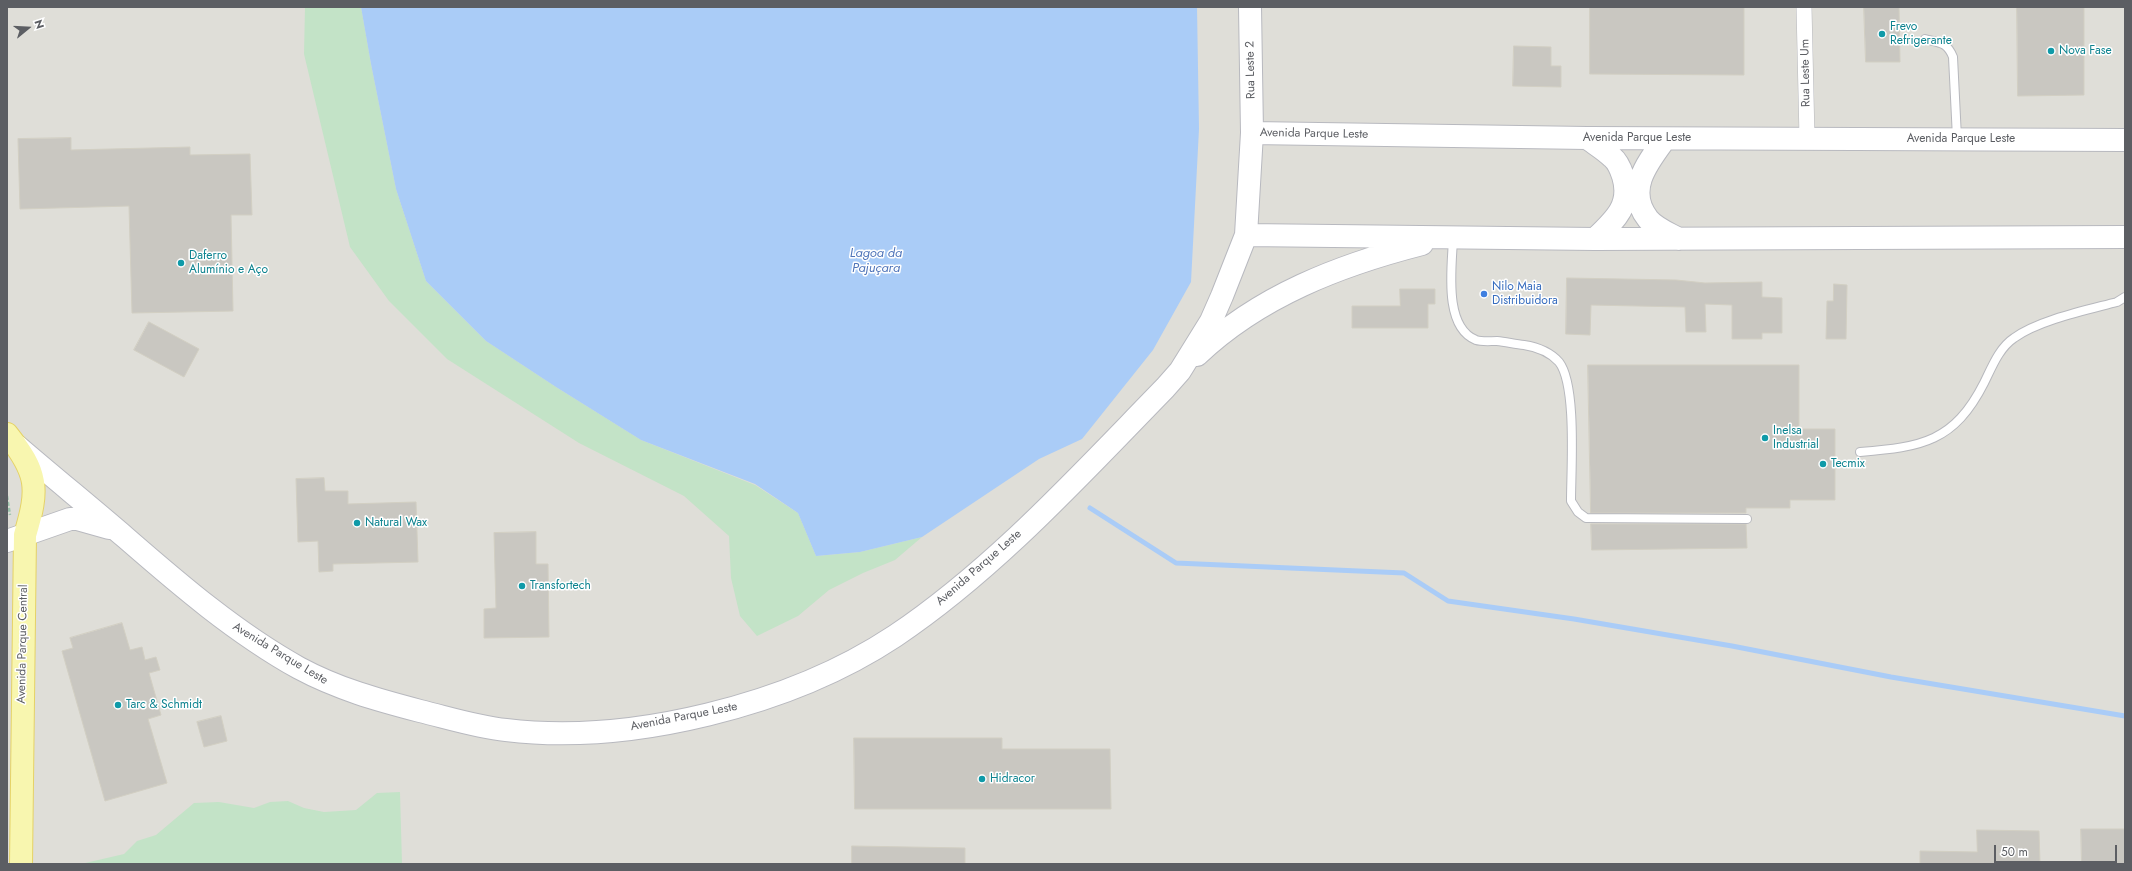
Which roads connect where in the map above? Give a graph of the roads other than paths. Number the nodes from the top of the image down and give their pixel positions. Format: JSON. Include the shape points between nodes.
{"nodes":[{"id":1,"x":1250,"y":7,"type":"edge"},
{"id":2,"x":1804,"y":7,"type":"edge"},
{"id":3,"x":1925,"y":39,"type":"dead end"},
{"id":4,"x":1252,"y":133,"type":"junction"},
{"id":5,"x":1587,"y":138,"type":"junction"},
{"id":6,"x":1807,"y":138,"type":"junction"},
{"id":7,"x":1665,"y":139,"type":"junction"},
{"id":8,"x":1957,"y":139,"type":"junction"},
{"id":9,"x":2125,"y":140,"type":"edge"},
{"id":10,"x":1246,"y":234,"type":"junction"},
{"id":11,"x":2125,"y":237,"type":"edge"},
{"id":12,"x":1449,"y":238,"type":"junction"},
{"id":13,"x":1595,"y":239,"type":"junction"},
{"id":14,"x":1680,"y":239,"type":"junction"},
{"id":15,"x":2125,"y":297,"type":"edge"},
{"id":16,"x":1180,"y":370,"type":"junction"},
{"id":17,"x":10,"y":440,"type":"edge"},
{"id":18,"x":1860,"y":452,"type":"dead end"},
{"id":19,"x":1747,"y":519,"type":"dead end"},
{"id":20,"x":116,"y":530,"type":"junction"},
{"id":21,"x":16,"y":538,"type":"edge"},
{"id":22,"x":21,"y":864,"type":"edge"}],
"edges":[{"from":1,"to":4,"type":"street","name":"Rua Leste 2"},
{"from":2,"to":6,"type":"street","name":"Rua Leste Um"},
{"from":3,"to":8,"type":"lane","via":[[1949,48],[1953,57]]},
{"from":4,"to":5,"type":"street","name":"Avenida Parque Leste"},
{"from":4,"to":10,"type":"street","name":"Avenida Parque Leste"},
{"from":5,"to":7,"type":"street","name":"Avenida Parque Leste"},
{"from":5,"to":13,"type":"street","via":[[1613,158],[1625,184],[1626,199],[1622,211]]},
{"from":6,"to":7,"type":"street","name":"Avenida Parque Leste"},
{"from":6,"to":8,"type":"street","name":"Avenida Parque Leste"},
{"from":7,"to":14,"type":"street","via":[[1646,164],[1639,179],[1638,193],[1647,218]]},
{"from":8,"to":9,"type":"street","name":"Avenida Parque Leste"},
{"from":10,"to":12,"type":"street"},
{"from":10,"to":16,"type":"street","name":"Avenida Parque Leste","via":[[1210,321]]},
{"from":11,"to":14,"type":"street"},
{"from":12,"to":13,"type":"street"},
{"from":12,"to":16,"type":"street","via":[[1386,253],[1299,285],[1210,342]]},
{"from":12,"to":19,"type":"lane","via":[[1451,295],[1458,323],[1465,334],[1476,340],[1533,346],[1549,353],[1560,363],[1567,383],[1570,406],[1571,501],[1578,512],[1586,518]]},
{"from":13,"to":14,"type":"street"},
{"from":15,"to":18,"type":"lane","via":[[2117,302],[2030,328],[2013,338],[2001,349],[1979,393],[1961,418],[1940,436],[1898,449]]},
{"from":16,"to":20,"type":"street","name":"Avenida Parque Leste","via":[[1151,403],[1007,545],[927,613],[894,636],[864,655],[792,690],[730,709],[656,724],[558,734],[505,730],[468,724],[347,690],[296,666],[227,622]]},
{"from":17,"to":20,"type":"street","name":"Avenida Parque Leste"},
{"from":17,"to":21,"type":"main road","name":"Avenida Parque Central","via":[[29,465],[35,494],[32,510]]},
{"from":20,"to":21,"type":"street","name":"Avenida Parque Leste","via":[[70,519]]},
{"from":21,"to":22,"type":"main road","name":"Avenida Parque Central"}]}
